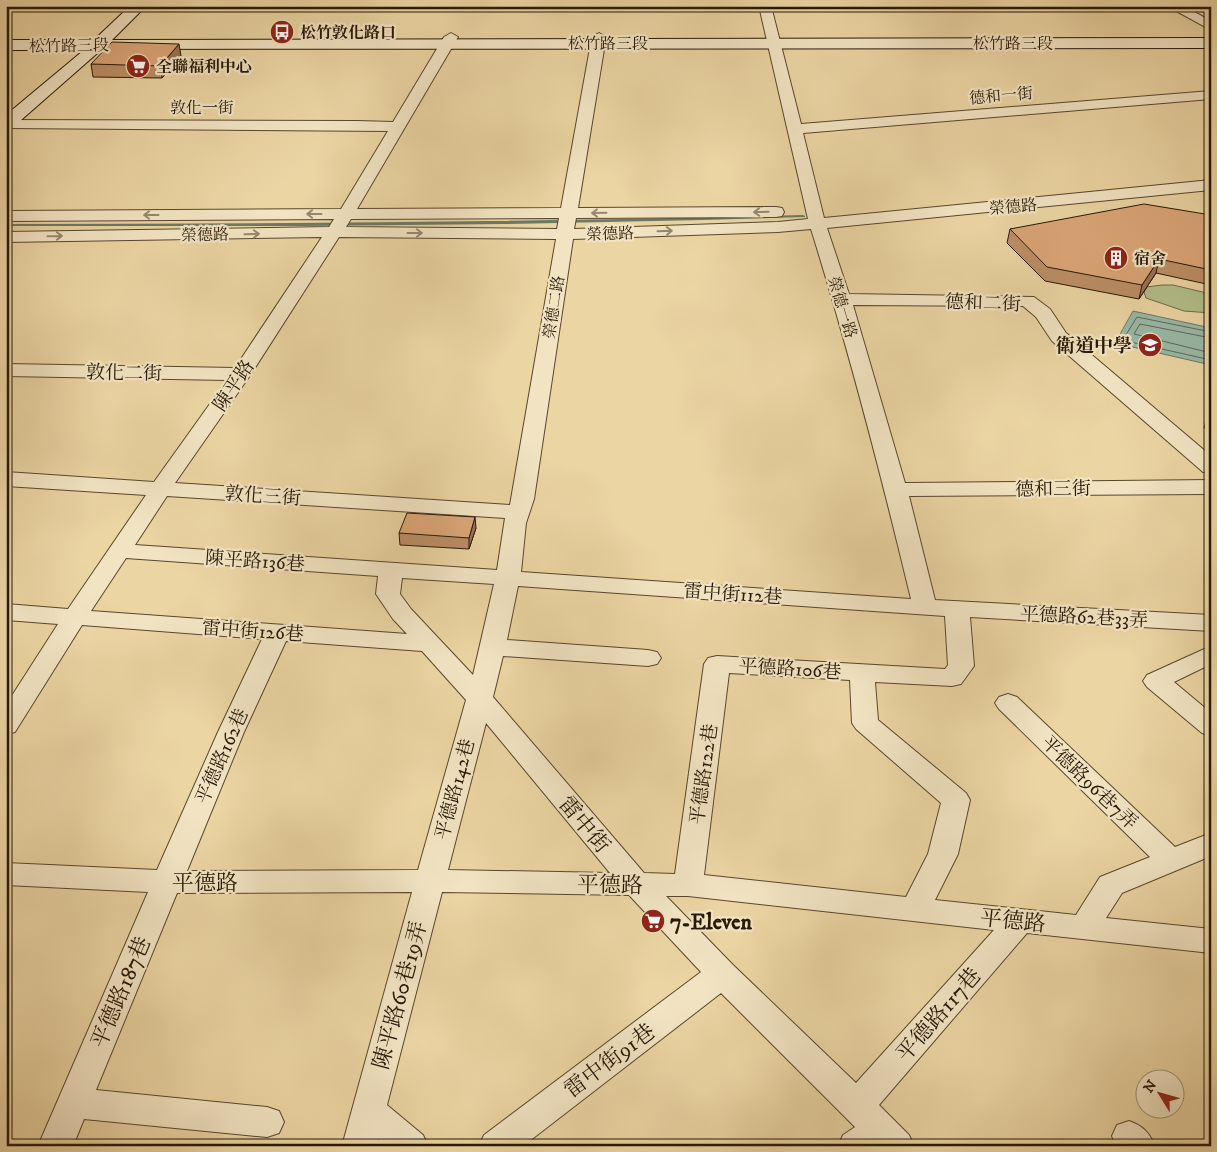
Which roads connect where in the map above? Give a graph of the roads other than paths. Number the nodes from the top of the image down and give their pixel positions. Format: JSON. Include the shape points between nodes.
{"nodes":[{"id":1,"x":139,"y":6,"type":"edge"},
{"id":2,"x":765,"y":6,"type":"edge"},
{"id":3,"x":1173,"y":6,"type":"edge"},
{"id":4,"x":1211,"y":26,"type":"edge"},
{"id":5,"x":1211,"y":37,"type":"edge"},
{"id":6,"x":6,"y":38,"type":"edge"},
{"id":7,"x":449,"y":40,"type":"junction"},
{"id":8,"x":599,"y":40,"type":"junction"},
{"id":9,"x":774,"y":40,"type":"junction"},
{"id":10,"x":101,"y":41,"type":"junction"},
{"id":11,"x":1211,"y":43,"type":"edge"},
{"id":12,"x":6,"y":45,"type":"edge"},
{"id":13,"x":1211,"y":95,"type":"edge"},
{"id":14,"x":6,"y":113,"type":"edge"},
{"id":15,"x":6,"y":124,"type":"edge"},
{"id":16,"x":397,"y":127,"type":"junction"},
{"id":17,"x":794,"y":129,"type":"junction"},
{"id":18,"x":1211,"y":174,"type":"edge"},
{"id":19,"x":1211,"y":185,"type":"edge"},
{"id":20,"x":346,"y":214,"type":"junction"},
{"id":21,"x":568,"y":214,"type":"junction"},
{"id":22,"x":6,"y":216,"type":"edge"},
{"id":23,"x":817,"y":217,"type":"junction"},
{"id":24,"x":333,"y":232,"type":"junction"},
{"id":25,"x":565,"y":234,"type":"junction"},
{"id":26,"x":6,"y":237,"type":"edge"},
{"id":27,"x":842,"y":299,"type":"junction"},
{"id":28,"x":6,"y":370,"type":"edge"},
{"id":29,"x":241,"y":374,"type":"junction"},
{"id":30,"x":1211,"y":467,"type":"edge"},
{"id":31,"x":6,"y":479,"type":"edge"},
{"id":32,"x":1211,"y":487,"type":"edge"},
{"id":33,"x":161,"y":488,"type":"junction"},
{"id":34,"x":896,"y":490,"type":"junction"},
{"id":35,"x":520,"y":512,"type":"junction"},
{"id":36,"x":119,"y":551,"type":"junction"},
{"id":37,"x":391,"y":568,"type":"junction"},
{"id":38,"x":508,"y":577,"type":"junction"},
{"id":39,"x":925,"y":607,"type":"junction"},
{"id":40,"x":957,"y":609,"type":"junction"},
{"id":41,"x":6,"y":612,"type":"edge"},
{"id":42,"x":75,"y":617,"type":"junction"},
{"id":43,"x":1211,"y":623,"type":"edge"},
{"id":44,"x":278,"y":632,"type":"junction"},
{"id":45,"x":430,"y":644,"type":"junction"},
{"id":46,"x":493,"y":647,"type":"junction"},
{"id":47,"x":1211,"y":654,"type":"edge"},
{"id":48,"x":648,"y":658,"type":"dead end"},
{"id":49,"x":717,"y":664,"type":"joint"},
{"id":50,"x":862,"y":673,"type":"junction"},
{"id":51,"x":479,"y":698,"type":"junction"},
{"id":52,"x":1008,"y":703,"type":"dead end"},
{"id":53,"x":6,"y":726,"type":"edge"},
{"id":54,"x":1211,"y":727,"type":"edge"},
{"id":55,"x":1211,"y":844,"type":"edge"},
{"id":56,"x":1172,"y":860,"type":"junction"},
{"id":57,"x":6,"y":874,"type":"edge"},
{"id":58,"x":430,"y":880,"type":"junction"},
{"id":59,"x":167,"y":882,"type":"junction"},
{"id":60,"x":637,"y":885,"type":"junction"},
{"id":61,"x":688,"y":885,"type":"junction"},
{"id":62,"x":915,"y":910,"type":"junction"},
{"id":63,"x":1020,"y":921,"type":"junction"},
{"id":64,"x":1084,"y":928,"type":"junction"},
{"id":65,"x":1210,"y":945,"type":"edge"},
{"id":66,"x":722,"y":974,"type":"junction"},
{"id":67,"x":74,"y":1103,"type":"junction"},
{"id":68,"x":368,"y":1110,"type":"junction"},
{"id":69,"x":267,"y":1122,"type":"dead end"},
{"id":70,"x":872,"y":1132,"type":"edge"},
{"id":71,"x":55,"y":1146,"type":"edge"},
{"id":72,"x":359,"y":1146,"type":"edge"},
{"id":73,"x":411,"y":1146,"type":"edge"},
{"id":74,"x":496,"y":1146,"type":"edge"}],
"edges":[{"from":1,"to":10,"type":"street"},
{"from":2,"to":9,"type":"street","name":"榮德一路"},
{"from":3,"to":4,"type":"street"},
{"from":5,"to":9,"type":"street","name":"松竹路三段"},
{"from":6,"to":10,"type":"street","name":"松竹路三段"},
{"from":7,"to":8,"type":"street","name":"松竹路三段"},
{"from":7,"to":10,"type":"street","name":"松竹路三段"},
{"from":7,"to":16,"type":"street","name":"陳平路"},
{"from":8,"to":9,"type":"street","name":"松竹路三段"},
{"from":8,"to":21,"type":"street","name":"榮德二路"},
{"from":9,"to":11,"type":"street","name":"松竹路三段"},
{"from":9,"to":17,"type":"street","name":"榮德一路"},
{"from":10,"to":12,"type":"street","name":"松竹路三段"},
{"from":10,"to":14,"type":"street","via":[[78,51]]},
{"from":10,"to":15,"type":"street"},
{"from":13,"to":17,"type":"street","name":"德和一街"},
{"from":15,"to":16,"type":"street","name":"敦化一街"},
{"from":16,"to":20,"type":"street","name":"陳平路"},
{"from":17,"to":23,"type":"street","name":"榮德一路"},
{"from":18,"to":23,"type":"street","name":"榮德路"},
{"from":19,"to":23,"type":"street","name":"榮德路","via":[[1052,202]]},
{"from":20,"to":21,"type":"street","name":"榮德路"},
{"from":20,"to":22,"type":"street","name":"榮德路","one_way":true},
{"from":20,"to":24,"type":"street","name":"陳平路"},
{"from":23,"to":21,"type":"street","name":"榮德路","one_way":true},
{"from":21,"to":25,"type":"street","name":"榮德二路"},
{"from":25,"to":23,"type":"street","name":"榮德路","one_way":true,"via":[[778,227]]},
{"from":23,"to":27,"type":"street","name":"榮德一路"},
{"from":24,"to":25,"type":"street","name":"榮德路","one_way":true},
{"from":26,"to":24,"type":"street","name":"榮德路","one_way":true},
{"from":24,"to":29,"type":"street","name":"陳平路"},
{"from":25,"to":35,"type":"street","name":"榮德二路"},
{"from":27,"to":30,"type":"street","name":"德和二街","via":[[1028,301],[1042,313],[1059,337]]},
{"from":27,"to":34,"type":"street","name":"榮德一路"},
{"from":28,"to":29,"type":"street","name":"敦化二街"},
{"from":29,"to":33,"type":"street","name":"陳平路"},
{"from":31,"to":33,"type":"street","name":"敦化三街"},
{"from":32,"to":34,"type":"street","name":"德和三街"},
{"from":33,"to":35,"type":"street","name":"敦化三街"},
{"from":33,"to":36,"type":"street","name":"陳平路"},
{"from":34,"to":39,"type":"street","name":"榮德一路"},
{"from":35,"to":38,"type":"street","name":"榮德二路","via":[[515,522]]},
{"from":36,"to":37,"type":"street","name":"陳平路136巷"},
{"from":36,"to":42,"type":"street","name":"陳平路"},
{"from":37,"to":38,"type":"street","name":"雷中街112巷"},
{"from":37,"to":45,"type":"street","name":"雷中街","via":[[388,594]]},
{"from":38,"to":39,"type":"street","name":"雷中街112巷"},
{"from":38,"to":46,"type":"street"},
{"from":39,"to":40,"type":"street","name":"雷中街112巷"},
{"from":40,"to":43,"type":"street","name":"平德路62巷33弄"},
{"from":40,"to":50,"type":"street","name":"平德路106巷","via":[[961,666],[952,678]]},
{"from":41,"to":42,"type":"street","name":"雷中街126巷"},
{"from":42,"to":44,"type":"street","name":"雷中街126巷"},
{"from":42,"to":53,"type":"street","name":"陳平路"},
{"from":44,"to":45,"type":"street","name":"雷中街126巷"},
{"from":44,"to":59,"type":"street","name":"平德路162巷"},
{"from":45,"to":51,"type":"street","name":"雷中街"},
{"from":46,"to":48,"type":"street"},
{"from":46,"to":51,"type":"street"},
{"from":47,"to":54,"type":"street","via":[[1156,681]]},
{"from":49,"to":50,"type":"street","name":"平德路106巷"},
{"from":49,"to":61,"type":"street","name":"平德路122巷"},
{"from":50,"to":62,"type":"street","name":"平德路106巷","via":[[865,723],[956,800],[943,854]]},
{"from":51,"to":58,"type":"street","name":"平德路142巷"},
{"from":51,"to":60,"type":"street","name":"雷中街"},
{"from":52,"to":56,"type":"street","name":"平德路96巷7弄"},
{"from":55,"to":56,"type":"street"},
{"from":56,"to":64,"type":"street","via":[[1111,885]]},
{"from":57,"to":59,"type":"street","name":"平德路"},
{"from":58,"to":59,"type":"street","name":"平德路"},
{"from":58,"to":60,"type":"street","name":"平德路"},
{"from":58,"to":68,"type":"street","name":"陳平路60巷19弄"},
{"from":59,"to":67,"type":"street","name":"平德路187巷"},
{"from":60,"to":61,"type":"street","name":"平德路"},
{"from":60,"to":66,"type":"street","name":"雷中街"},
{"from":61,"to":62,"type":"street","name":"平德路"},
{"from":62,"to":63,"type":"street","name":"平德路"},
{"from":63,"to":64,"type":"street","name":"平德路"},
{"from":63,"to":70,"type":"street","name":"平德路117巷"},
{"from":64,"to":65,"type":"street","name":"平德路"},
{"from":66,"to":70,"type":"street","name":"雷中街"},
{"from":66,"to":74,"type":"street","name":"雷中街91巷"},
{"from":67,"to":69,"type":"street"},
{"from":67,"to":71,"type":"street","name":"平德路187巷"},
{"from":68,"to":72,"type":"street","name":"陳平路60巷19弄"},
{"from":68,"to":73,"type":"street"}]}
